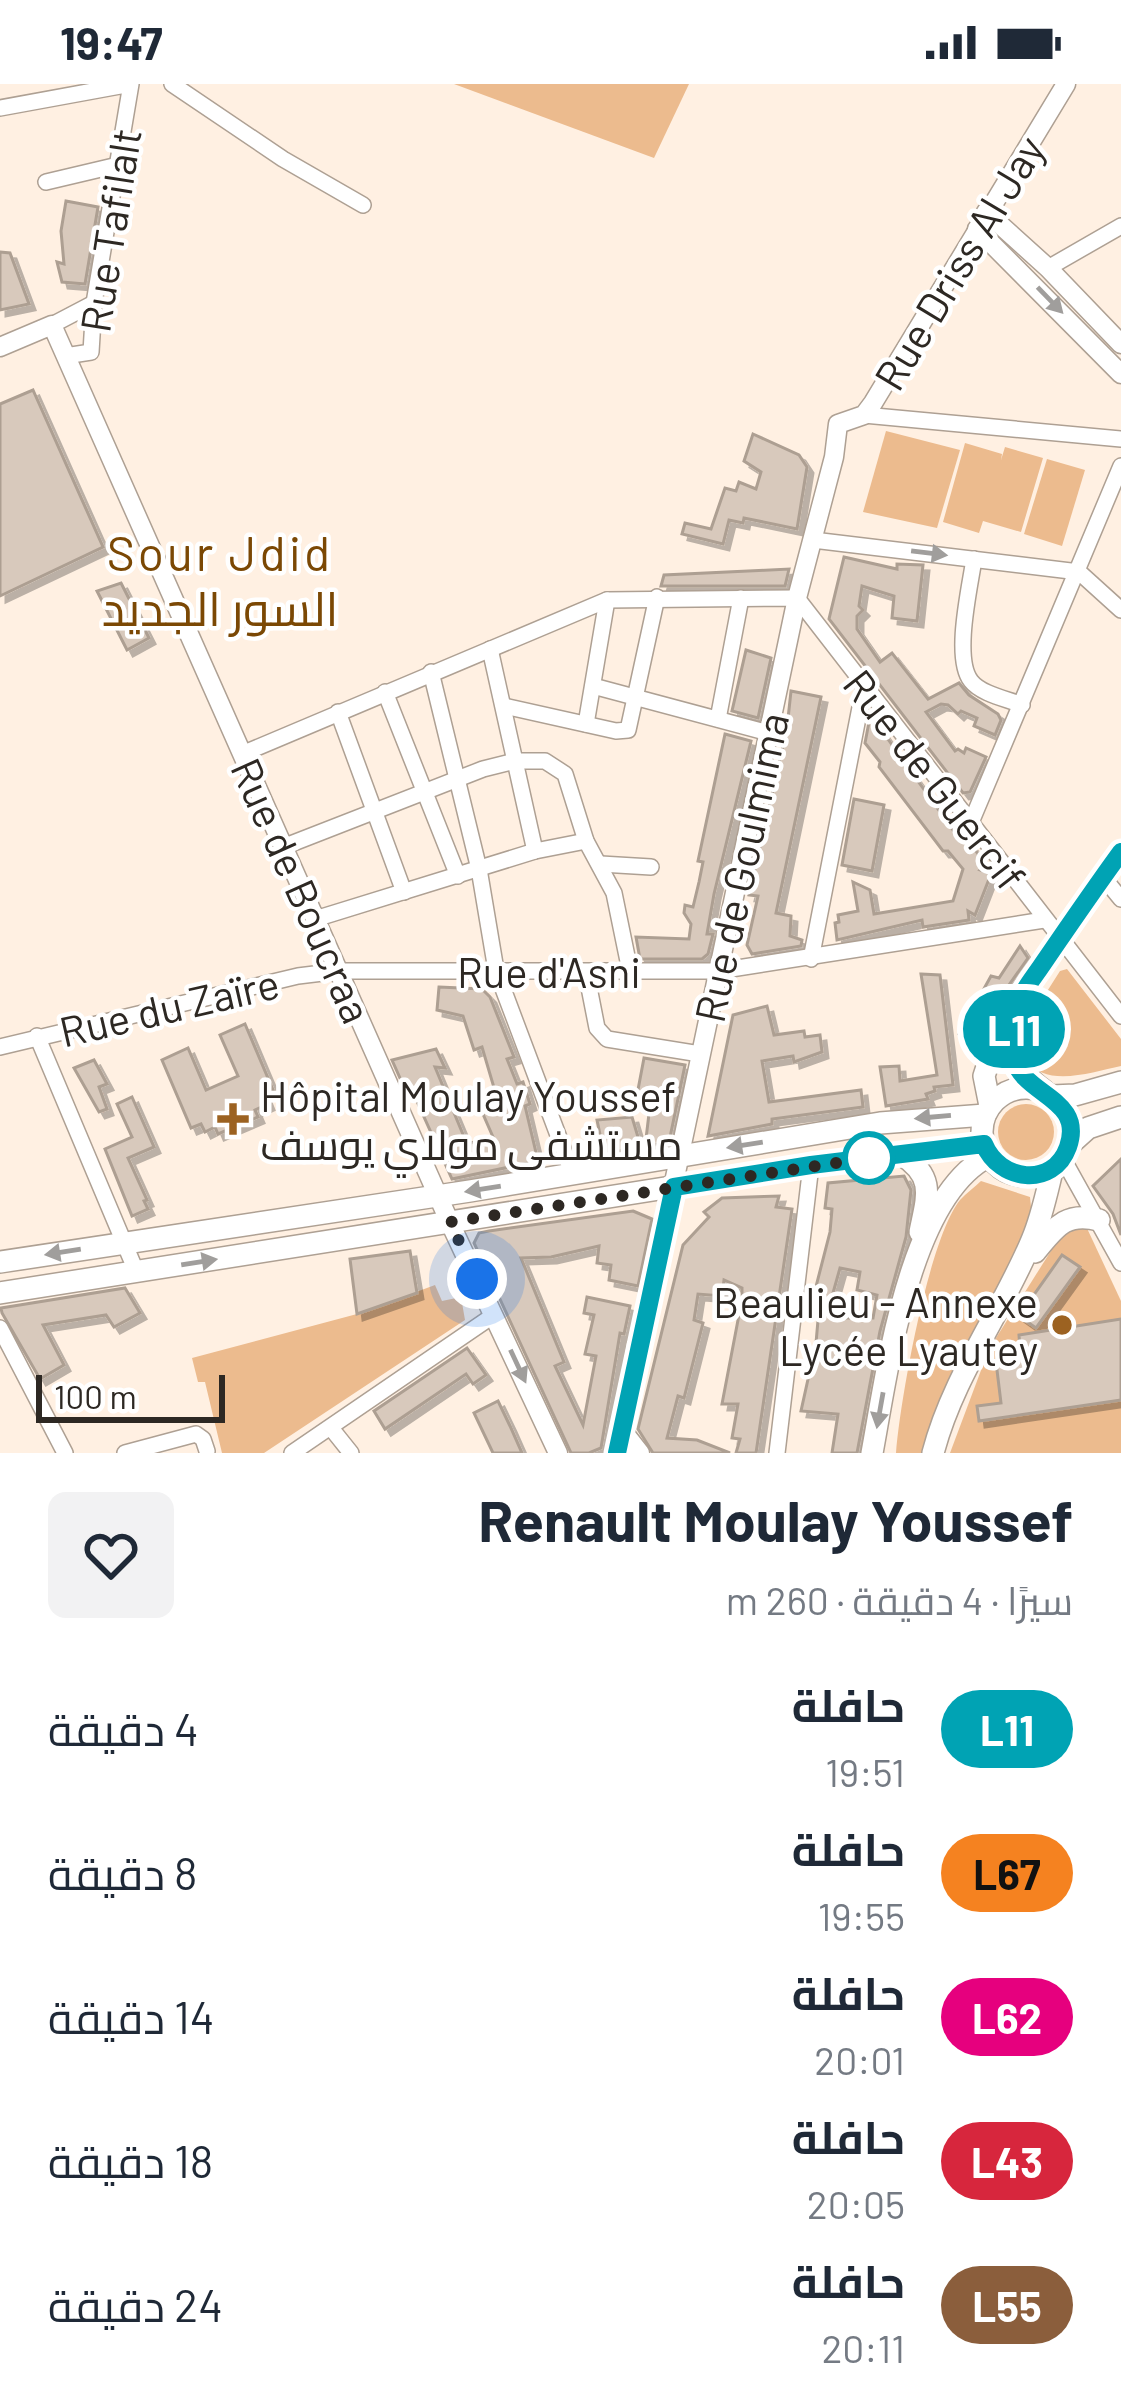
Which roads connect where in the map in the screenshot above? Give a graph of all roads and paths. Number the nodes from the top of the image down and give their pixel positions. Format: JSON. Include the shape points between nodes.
{"nodes":[{"id":1,"x":131,"y":84,"type":"edge"},
{"id":2,"x":172,"y":84,"type":"edge"},
{"id":3,"x":1066,"y":84,"type":"edge"},
{"id":4,"x":0,"y":108,"type":"edge"},
{"id":5,"x":118,"y":165,"type":"junction"},
{"id":6,"x":46,"y":182,"type":"dead end"},
{"id":7,"x":364,"y":206,"type":"dead end"},
{"id":8,"x":981,"y":221,"type":"junction"},
{"id":9,"x":1121,"y":226,"type":"edge"},
{"id":10,"x":1048,"y":268,"type":"junction"},
{"id":11,"x":94,"y":303,"type":"junction"},
{"id":12,"x":52,"y":326,"type":"junction"},
{"id":13,"x":1117,"y":335,"type":"edge"},
{"id":14,"x":1093,"y":344,"type":"junction"},
{"id":15,"x":0,"y":347,"type":"edge"},
{"id":16,"x":65,"y":356,"type":"junction"},
{"id":17,"x":1121,"y":374,"type":"edge"},
{"id":18,"x":864,"y":415,"type":"junction"},
{"id":19,"x":838,"y":424,"type":"joint"},
{"id":20,"x":1121,"y":439,"type":"edge"},
{"id":21,"x":1121,"y":466,"type":"edge"},
{"id":22,"x":813,"y":540,"type":"junction"},
{"id":23,"x":974,"y":559,"type":"junction"},
{"id":24,"x":1079,"y":572,"type":"junction"},
{"id":25,"x":657,"y":597,"type":"junction"},
{"id":26,"x":741,"y":598,"type":"junction"},
{"id":27,"x":797,"y":598,"type":"junction"},
{"id":28,"x":607,"y":600,"type":"junction"},
{"id":29,"x":1121,"y":610,"type":"edge"},
{"id":30,"x":490,"y":649,"type":"junction"},
{"id":31,"x":431,"y":672,"type":"junction"},
{"id":32,"x":593,"y":686,"type":"junction"},
{"id":33,"x":864,"y":687,"type":"junction"},
{"id":34,"x":385,"y":692,"type":"junction"},
{"id":35,"x":638,"y":698,"type":"junction"},
{"id":36,"x":1022,"y":705,"type":"junction"},
{"id":37,"x":504,"y":706,"type":"junction"},
{"id":38,"x":338,"y":712,"type":"junction"},
{"id":39,"x":718,"y":719,"type":"junction"},
{"id":40,"x":586,"y":724,"type":"junction"},
{"id":41,"x":769,"y":733,"type":"junction"},
{"id":42,"x":242,"y":754,"type":"junction"},
{"id":43,"x":515,"y":761,"type":"junction"},
{"id":44,"x":456,"y":778,"type":"junction"},
{"id":45,"x":424,"y":790,"type":"junction"},
{"id":46,"x":375,"y":809,"type":"junction"},
{"id":47,"x":971,"y":820,"type":"junction"},
{"id":48,"x":586,"y":841,"type":"junction"},
{"id":49,"x":283,"y":847,"type":"junction"},
{"id":50,"x":535,"y":851,"type":"junction"},
{"id":51,"x":1121,"y":852,"type":"edge"},
{"id":52,"x":601,"y":864,"type":"junction"},
{"id":53,"x":651,"y":867,"type":"dead end"},
{"id":54,"x":479,"y":869,"type":"junction"},
{"id":55,"x":458,"y":876,"type":"junction"},
{"id":56,"x":1103,"y":878,"type":"junction"},
{"id":57,"x":404,"y":892,"type":"junction"},
{"id":58,"x":1121,"y":899,"type":"edge"},
{"id":59,"x":315,"y":920,"type":"junction"},
{"id":60,"x":1044,"y":920,"type":"junction"},
{"id":61,"x":1060,"y":938,"type":"junction"},
{"id":62,"x":811,"y":958,"type":"junction"},
{"id":63,"x":496,"y":970,"type":"junction"},
{"id":64,"x":339,"y":971,"type":"junction"},
{"id":65,"x":630,"y":971,"type":"junction"},
{"id":66,"x":718,"y":971,"type":"junction"},
{"id":67,"x":586,"y":972,"type":"junction"},
{"id":68,"x":1018,"y":1002,"type":"junction"},
{"id":69,"x":1121,"y":1016,"type":"edge"},
{"id":70,"x":37,"y":1036,"type":"junction"},
{"id":71,"x":0,"y":1047,"type":"edge"},
{"id":72,"x":700,"y":1054,"type":"junction"},
{"id":73,"x":1121,"y":1082,"type":"edge"},
{"id":74,"x":1049,"y":1094,"type":"junction"},
{"id":75,"x":988,"y":1110,"type":"junction"},
{"id":76,"x":1121,"y":1117,"type":"edge"},
{"id":77,"x":986,"y":1150,"type":"junction"},
{"id":78,"x":681,"y":1155,"type":"junction"},
{"id":79,"x":902,"y":1155,"type":"junction"},
{"id":80,"x":1061,"y":1157,"type":"junction"},
{"id":81,"x":811,"y":1165,"type":"junction"},
{"id":82,"x":573,"y":1174,"type":"junction"},
{"id":83,"x":674,"y":1187,"type":"junction"},
{"id":84,"x":438,"y":1196,"type":"junction"},
{"id":85,"x":1099,"y":1220,"type":"junction"},
{"id":86,"x":261,"y":1222,"type":"junction"},
{"id":87,"x":450,"y":1222,"type":"junction"},
{"id":88,"x":125,"y":1243,"type":"junction"},
{"id":89,"x":917,"y":1249,"type":"junction"},
{"id":90,"x":266,"y":1251,"type":"junction"},
{"id":91,"x":0,"y":1262,"type":"edge"},
{"id":92,"x":1121,"y":1263,"type":"edge"},
{"id":93,"x":136,"y":1271,"type":"junction"},
{"id":94,"x":1015,"y":1275,"type":"junction"},
{"id":95,"x":0,"y":1293,"type":"edge"},
{"id":96,"x":494,"y":1315,"type":"junction"},
{"id":97,"x":0,"y":1328,"type":"edge"},
{"id":98,"x":331,"y":1428,"type":"junction"},
{"id":99,"x":622,"y":1430,"type":"junction"},
{"id":100,"x":207,"y":1451,"type":"edge"},
{"id":101,"x":64,"y":1453,"type":"edge"},
{"id":102,"x":125,"y":1453,"type":"edge"},
{"id":103,"x":292,"y":1453,"type":"edge"},
{"id":104,"x":351,"y":1453,"type":"edge"},
{"id":105,"x":558,"y":1453,"type":"edge"},
{"id":106,"x":616,"y":1453,"type":"edge"},
{"id":107,"x":640,"y":1453,"type":"edge"},
{"id":108,"x":777,"y":1453,"type":"edge"},
{"id":109,"x":872,"y":1453,"type":"edge"},
{"id":110,"x":933,"y":1453,"type":"edge"}],
"edges":[{"from":1,"to":4,"type":"street"},
{"from":1,"to":5,"type":"street","name":"Rue Tafilalt"},
{"from":2,"to":7,"type":"street"},
{"from":3,"to":8,"type":"street","name":"Rue Driss Al Jay"},
{"from":5,"to":6,"type":"street"},
{"from":5,"to":11,"type":"street","name":"Rue Tafilalt"},
{"from":8,"to":10,"type":"street"},
{"from":8,"to":14,"type":"street","one_way":true},
{"from":8,"to":18,"type":"street","name":"Rue Driss Al Jay"},
{"from":9,"to":10,"type":"street"},
{"from":10,"to":13,"type":"street"},
{"from":11,"to":12,"type":"street"},
{"from":11,"to":16,"type":"street","name":"Rue Tafilalt","via":[[91,352]]},
{"from":12,"to":15,"type":"street"},
{"from":12,"to":16,"type":"street","name":"Rue de Boucraa"},
{"from":13,"to":14,"type":"street"},
{"from":14,"to":17,"type":"street"},
{"from":16,"to":42,"type":"street","name":"Rue de Boucraa"},
{"from":18,"to":19,"type":"street","name":"Rue Driss Al Jay"},
{"from":18,"to":20,"type":"street"},
{"from":19,"to":22,"type":"street","name":"Rue de Goulmima"},
{"from":21,"to":24,"type":"street"},
{"from":22,"to":23,"type":"street","one_way":true},
{"from":22,"to":27,"type":"street","name":"Rue de Goulmima"},
{"from":23,"to":24,"type":"street"},
{"from":23,"to":36,"type":"street","via":[[963,642],[969,680]]},
{"from":24,"to":29,"type":"street"},
{"from":24,"to":36,"type":"street"},
{"from":25,"to":26,"type":"street"},
{"from":25,"to":28,"type":"street"},
{"from":25,"to":35,"type":"street"},
{"from":26,"to":27,"type":"street"},
{"from":26,"to":39,"type":"street"},
{"from":27,"to":33,"type":"street","name":"Rue de Guercif"},
{"from":27,"to":41,"type":"street","name":"Rue de Goulmima"},
{"from":28,"to":30,"type":"street"},
{"from":28,"to":32,"type":"street"},
{"from":30,"to":31,"type":"street"},
{"from":30,"to":37,"type":"street"},
{"from":31,"to":34,"type":"street"},
{"from":31,"to":44,"type":"street"},
{"from":32,"to":35,"type":"street"},
{"from":32,"to":40,"type":"street"},
{"from":33,"to":47,"type":"street","name":"Rue de Guercif"},
{"from":33,"to":62,"type":"street"},
{"from":34,"to":38,"type":"street"},
{"from":34,"to":45,"type":"street"},
{"from":35,"to":39,"type":"street"},
{"from":35,"to":40,"type":"street","via":[[628,730]]},
{"from":36,"to":47,"type":"street"},
{"from":37,"to":40,"type":"street"},
{"from":37,"to":43,"type":"street"},
{"from":38,"to":42,"type":"street"},
{"from":38,"to":46,"type":"street"},
{"from":39,"to":41,"type":"street"},
{"from":41,"to":66,"type":"street","name":"Rue de Goulmima"},
{"from":42,"to":49,"type":"street","name":"Rue de Boucraa"},
{"from":43,"to":44,"type":"street"},
{"from":43,"to":48,"type":"street","via":[[545,761],[565,774]]},
{"from":43,"to":50,"type":"street"},
{"from":44,"to":45,"type":"street"},
{"from":44,"to":54,"type":"street"},
{"from":45,"to":46,"type":"street"},
{"from":45,"to":55,"type":"street"},
{"from":46,"to":49,"type":"street"},
{"from":46,"to":57,"type":"street"},
{"from":47,"to":60,"type":"street","name":"Rue de Guercif"},
{"from":48,"to":50,"type":"street"},
{"from":48,"to":52,"type":"street"},
{"from":49,"to":59,"type":"street","name":"Rue de Boucraa"},
{"from":50,"to":54,"type":"street"},
{"from":51,"to":56,"type":"main road"},
{"from":52,"to":53,"type":"street"},
{"from":52,"to":65,"type":"street"},
{"from":54,"to":55,"type":"street"},
{"from":54,"to":63,"type":"street"},
{"from":55,"to":57,"type":"street"},
{"from":56,"to":58,"type":"street"},
{"from":56,"to":61,"type":"main road"},
{"from":57,"to":59,"type":"street"},
{"from":59,"to":64,"type":"street","name":"Rue de Boucraa"},
{"from":60,"to":61,"type":"street","name":"Rue de Guercif"},
{"from":60,"to":62,"type":"street","name":"Rue d'Asni"},
{"from":61,"to":68,"type":"main road"},
{"from":61,"to":69,"type":"street","name":"Rue de Guercif"},
{"from":62,"to":66,"type":"street","name":"Rue d'Asni"},
{"from":63,"to":64,"type":"street","name":"Rue d'Asni"},
{"from":63,"to":67,"type":"street","name":"Rue d'Asni"},
{"from":63,"to":82,"type":"street"},
{"from":64,"to":70,"type":"street","name":"Rue du Zaïre"},
{"from":64,"to":84,"type":"street","name":"Rue de Boucraa"},
{"from":65,"to":66,"type":"street","name":"Rue d'Asni"},
{"from":65,"to":67,"type":"street","name":"Rue d'Asni"},
{"from":66,"to":72,"type":"street","name":"Rue de Goulmima"},
{"from":67,"to":72,"type":"street","via":[[597,1028],[607,1039]]},
{"from":68,"to":74,"type":"main road","via":[[1014,1059]]},
{"from":68,"to":75,"type":"main road","via":[[986,1064]]},
{"from":70,"to":71,"type":"street","name":"Rue du Zaïre"},
{"from":70,"to":88,"type":"street"},
{"from":72,"to":78,"type":"street","name":"Rue de Goulmima"},
{"from":73,"to":74,"type":"main road"},
{"from":74,"to":75,"type":"main road","via":[[1010,1090]]},
{"from":74,"to":80,"type":"main road","via":[[1069,1122]]},
{"from":75,"to":77,"type":"main road"},
{"from":75,"to":78,"type":"main road","one_way":true},
{"from":76,"to":80,"type":"main road","via":[[1088,1128]]},
{"from":77,"to":79,"type":"main road"},
{"from":77,"to":80,"type":"main road","via":[[1013,1174],[1034,1175]]},
{"from":77,"to":89,"type":"main road"},
{"from":78,"to":82,"type":"main road"},
{"from":78,"to":83,"type":"street","name":"Rue de Goulmima"},
{"from":79,"to":81,"type":"main road"},
{"from":79,"to":89,"type":"main road","via":[[927,1180]]},
{"from":80,"to":85,"type":"street"},
{"from":80,"to":94,"type":"main road"},
{"from":81,"to":83,"type":"main road"},
{"from":81,"to":108,"type":"street"},
{"from":82,"to":84,"type":"main road","one_way":true},
{"from":83,"to":87,"type":"main road"},
{"from":83,"to":99,"type":"street","name":"Rue de Goulmima"},
{"from":84,"to":86,"type":"main road"},
{"from":84,"to":87,"type":"street","name":"Rue de Boucraa"},
{"from":85,"to":92,"type":"street"},
{"from":85,"to":94,"type":"main road","via":[[1064,1219]]},
{"from":86,"to":88,"type":"main road"},
{"from":86,"to":90,"type":"main road"},
{"from":87,"to":90,"type":"main road"},
{"from":87,"to":96,"type":"street","name":"Rue de Boucraa"},
{"from":88,"to":91,"type":"main road","one_way":true},
{"from":88,"to":93,"type":"street"},
{"from":89,"to":109,"type":"main road","one_way":true},
{"from":93,"to":90,"type":"main road","one_way":true},
{"from":93,"to":95,"type":"main road"},
{"from":94,"to":110,"type":"main road"},
{"from":96,"to":98,"type":"street"},
{"from":96,"to":105,"type":"street","name":"Rue de Boucraa","one_way":true},
{"from":97,"to":101,"type":"street"},
{"from":98,"to":103,"type":"street"},
{"from":98,"to":104,"type":"street"},
{"from":99,"to":106,"type":"street","name":"Rue de Goulmima"},
{"from":99,"to":107,"type":"street"},
{"from":100,"to":102,"type":"street","via":[[196,1434]]}]}
